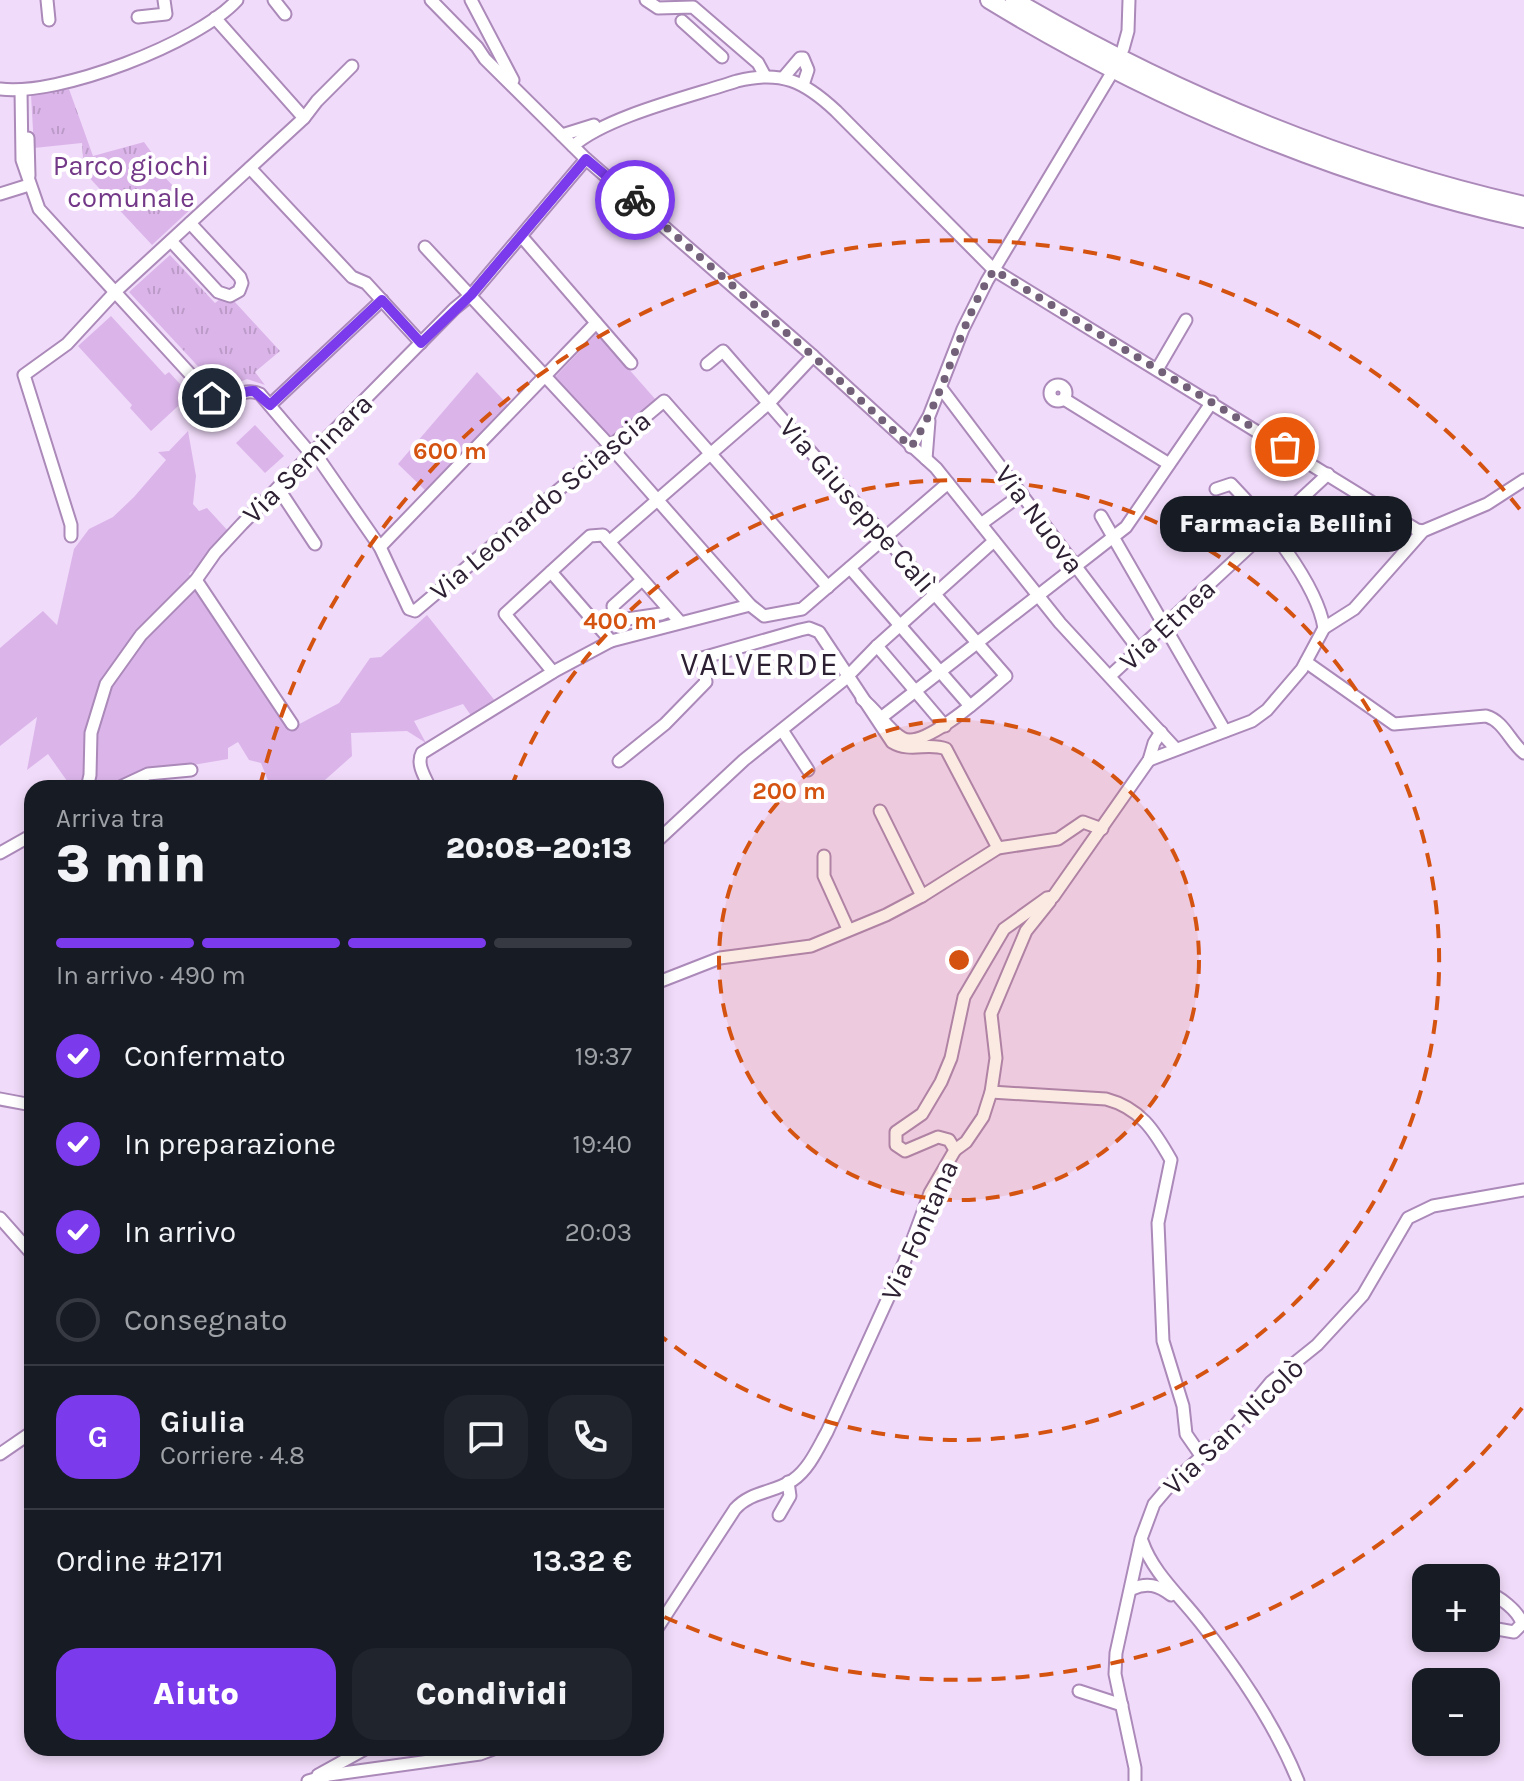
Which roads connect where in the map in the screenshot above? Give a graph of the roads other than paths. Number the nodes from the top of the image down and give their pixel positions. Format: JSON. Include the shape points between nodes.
{"nodes":[{"id":1,"x":47,"y":0,"type":"edge"},
{"id":2,"x":164,"y":0,"type":"edge"},
{"id":3,"x":237,"y":0,"type":"edge"},
{"id":4,"x":274,"y":0,"type":"edge"},
{"id":5,"x":431,"y":0,"type":"edge"},
{"id":6,"x":471,"y":0,"type":"edge"},
{"id":7,"x":646,"y":0,"type":"edge"},
{"id":8,"x":989,"y":0,"type":"edge"},
{"id":9,"x":1014,"y":0,"type":"edge"},
{"id":10,"x":1129,"y":0,"type":"edge"},
{"id":11,"x":685,"y":3,"type":"edge"},
{"id":12,"x":285,"y":14,"type":"dead end"},
{"id":13,"x":138,"y":17,"type":"dead end"},
{"id":14,"x":215,"y":18,"type":"junction"},
{"id":15,"x":49,"y":20,"type":"dead end"},
{"id":16,"x":682,"y":21,"type":"dead end"},
{"id":17,"x":718,"y":29,"type":"junction"},
{"id":18,"x":706,"y":42,"type":"junction"},
{"id":19,"x":477,"y":47,"type":"junction"},
{"id":20,"x":1123,"y":49,"type":"dead end"},
{"id":21,"x":496,"y":50,"type":"junction"},
{"id":22,"x":722,"y":57,"type":"dead end"},
{"id":23,"x":352,"y":66,"type":"dead end"},
{"id":24,"x":765,"y":76,"type":"junction"},
{"id":25,"x":1110,"y":76,"type":"dead end"},
{"id":26,"x":783,"y":78,"type":"junction"},
{"id":27,"x":803,"y":85,"type":"junction"},
{"id":28,"x":0,"y":89,"type":"edge"},
{"id":29,"x":21,"y":90,"type":"junction"},
{"id":30,"x":522,"y":94,"type":"junction"},
{"id":31,"x":304,"y":118,"type":"junction"},
{"id":32,"x":622,"y":119,"type":"junction"},
{"id":33,"x":562,"y":135,"type":"junction"},
{"id":34,"x":573,"y":146,"type":"junction"},
{"id":35,"x":586,"y":159,"type":"junction"},
{"id":36,"x":250,"y":168,"type":"junction"},
{"id":37,"x":29,"y":185,"type":"junction"},
{"id":38,"x":1,"y":194,"type":"edge"},
{"id":39,"x":1524,"y":205,"type":"edge"},
{"id":40,"x":1524,"y":219,"type":"edge"},
{"id":41,"x":190,"y":223,"type":"junction"},
{"id":42,"x":522,"y":237,"type":"junction"},
{"id":43,"x":171,"y":241,"type":"junction"},
{"id":44,"x":425,"y":247,"type":"dead end"},
{"id":45,"x":994,"y":270,"type":"junction"},
{"id":46,"x":116,"y":291,"type":"junction"},
{"id":47,"x":471,"y":295,"type":"junction"},
{"id":48,"x":382,"y":300,"type":"junction"},
{"id":49,"x":1186,"y":320,"type":"dead end"},
{"id":50,"x":596,"y":323,"type":"junction"},
{"id":51,"x":421,"y":343,"type":"junction"},
{"id":52,"x":813,"y":356,"type":"junction"},
{"id":53,"x":631,"y":363,"type":"dead end"},
{"id":54,"x":707,"y":364,"type":"dead end"},
{"id":55,"x":1158,"y":368,"type":"junction"},
{"id":56,"x":545,"y":376,"type":"junction"},
{"id":57,"x":941,"y":388,"type":"junction"},
{"id":58,"x":1064,"y":399,"type":"dead end"},
{"id":59,"x":1212,"y":402,"type":"junction"},
{"id":60,"x":769,"y":403,"type":"junction"},
{"id":61,"x":270,"y":405,"type":"junction"},
{"id":62,"x":929,"y":416,"type":"junction"},
{"id":63,"x":610,"y":446,"type":"junction"},
{"id":64,"x":911,"y":447,"type":"junction"},
{"id":65,"x":311,"y":454,"type":"junction"},
{"id":66,"x":712,"y":454,"type":"junction"},
{"id":67,"x":926,"y":459,"type":"junction"},
{"id":68,"x":1169,"y":464,"type":"junction"},
{"id":69,"x":1328,"y":474,"type":"junction"},
{"id":70,"x":1524,"y":480,"type":"edge"},
{"id":71,"x":948,"y":483,"type":"junction"},
{"id":72,"x":278,"y":488,"type":"junction"},
{"id":73,"x":1216,"y":489,"type":"dead end"},
{"id":74,"x":1022,"y":494,"type":"junction"},
{"id":75,"x":658,"y":500,"type":"junction"},
{"id":76,"x":1101,"y":516,"type":"dead end"},
{"id":77,"x":981,"y":524,"type":"junction"},
{"id":78,"x":1270,"y":529,"type":"junction"},
{"id":79,"x":1423,"y":531,"type":"junction"},
{"id":80,"x":71,"y":536,"type":"dead end"},
{"id":81,"x":886,"y":536,"type":"junction"},
{"id":82,"x":1113,"y":537,"type":"junction"},
{"id":83,"x":994,"y":541,"type":"junction"},
{"id":84,"x":609,"y":542,"type":"junction"},
{"id":85,"x":315,"y":544,"type":"dead end"},
{"id":86,"x":380,"y":547,"type":"junction"},
{"id":87,"x":1075,"y":566,"type":"junction"},
{"id":88,"x":850,"y":568,"type":"junction"},
{"id":89,"x":551,"y":572,"type":"junction"},
{"id":90,"x":196,"y":580,"type":"junction"},
{"id":91,"x":642,"y":580,"type":"junction"},
{"id":92,"x":828,"y":587,"type":"junction"},
{"id":93,"x":935,"y":593,"type":"junction"},
{"id":94,"x":1037,"y":595,"type":"junction"},
{"id":95,"x":750,"y":605,"type":"junction"},
{"id":96,"x":669,"y":611,"type":"junction"},
{"id":97,"x":680,"y":622,"type":"junction"},
{"id":98,"x":900,"y":625,"type":"junction"},
{"id":99,"x":1164,"y":626,"type":"junction"},
{"id":100,"x":1324,"y":628,"type":"junction"},
{"id":101,"x":611,"y":641,"type":"junction"},
{"id":102,"x":978,"y":642,"type":"junction"},
{"id":103,"x":877,"y":646,"type":"junction"},
{"id":104,"x":1139,"y":650,"type":"junction"},
{"id":105,"x":1306,"y":662,"type":"junction"},
{"id":106,"x":940,"y":671,"type":"junction"},
{"id":107,"x":553,"y":672,"type":"junction"},
{"id":108,"x":848,"y":675,"type":"junction"},
{"id":109,"x":1110,"y":676,"type":"junction"},
{"id":110,"x":915,"y":691,"type":"junction"},
{"id":111,"x":862,"y":699,"type":"junction"},
{"id":112,"x":970,"y":706,"type":"junction"},
{"id":113,"x":882,"y":717,"type":"junction"},
{"id":114,"x":292,"y":724,"type":"dead end"},
{"id":115,"x":945,"y":726,"type":"junction"},
{"id":116,"x":782,"y":730,"type":"junction"},
{"id":117,"x":1225,"y":731,"type":"junction"},
{"id":118,"x":1161,"y":732,"type":"junction"},
{"id":119,"x":1176,"y":749,"type":"junction"},
{"id":120,"x":1524,"y":753,"type":"edge"},
{"id":121,"x":1149,"y":760,"type":"junction"},
{"id":122,"x":619,"y":761,"type":"dead end"},
{"id":123,"x":191,"y":770,"type":"dead end"},
{"id":124,"x":808,"y":770,"type":"dead end"},
{"id":125,"x":89,"y":780,"type":"edge"},
{"id":126,"x":135,"y":780,"type":"edge"},
{"id":127,"x":426,"y":780,"type":"edge"},
{"id":128,"x":880,"y":811,"type":"dead end"},
{"id":129,"x":1102,"y":829,"type":"junction"},
{"id":130,"x":664,"y":835,"type":"edge"},
{"id":131,"x":24,"y":840,"type":"edge"},
{"id":132,"x":998,"y":848,"type":"junction"},
{"id":133,"x":0,"y":853,"type":"edge"},
{"id":134,"x":824,"y":856,"type":"dead end"},
{"id":135,"x":922,"y":896,"type":"junction"},
{"id":136,"x":1053,"y":897,"type":"junction"},
{"id":137,"x":848,"y":929,"type":"junction"},
{"id":138,"x":664,"y":980,"type":"edge"},
{"id":139,"x":991,"y":1092,"type":"junction"},
{"id":140,"x":0,"y":1099,"type":"edge"},
{"id":141,"x":24,"y":1104,"type":"edge"},
{"id":142,"x":955,"y":1150,"type":"junction"},
{"id":143,"x":1524,"y":1190,"type":"edge"},
{"id":144,"x":0,"y":1218,"type":"edge"},
{"id":145,"x":24,"y":1245,"type":"edge"},
{"id":146,"x":24,"y":1438,"type":"edge"},
{"id":147,"x":0,"y":1454,"type":"edge"},
{"id":148,"x":1202,"y":1457,"type":"junction"},
{"id":149,"x":788,"y":1482,"type":"junction"},
{"id":150,"x":779,"y":1515,"type":"dead end"},
{"id":151,"x":1141,"y":1539,"type":"junction"},
{"id":152,"x":1136,"y":1567,"type":"junction"},
{"id":153,"x":1160,"y":1587,"type":"junction"},
{"id":154,"x":1132,"y":1589,"type":"junction"},
{"id":155,"x":1500,"y":1600,"type":"edge"},
{"id":156,"x":1191,"y":1609,"type":"junction"},
{"id":157,"x":664,"y":1618,"type":"edge"},
{"id":158,"x":1523,"y":1625,"type":"edge"},
{"id":159,"x":1500,"y":1630,"type":"edge"},
{"id":160,"x":1079,"y":1691,"type":"dead end"},
{"id":161,"x":1122,"y":1705,"type":"junction"},
{"id":162,"x":353,"y":1756,"type":"edge"},
{"id":163,"x":467,"y":1756,"type":"edge"},
{"id":164,"x":310,"y":1780,"type":"edge"},
{"id":165,"x":1135,"y":1781,"type":"edge"},
{"id":166,"x":1298,"y":1781,"type":"edge"}],
"edges":[{"from":1,"to":15,"type":"street"},
{"from":2,"to":13,"type":"street","via":[[166,14]]},
{"from":3,"to":14,"type":"street"},
{"from":4,"to":12,"type":"street"},
{"from":5,"to":19,"type":"street"},
{"from":6,"to":21,"type":"street"},
{"from":7,"to":11,"type":"street","via":[[658,8]]},
{"from":8,"to":40,"type":"highway","via":[[1091,58],[1252,133],[1378,180]]},
{"from":9,"to":39,"type":"highway","via":[[1136,65],[1297,137],[1383,167]]},
{"from":10,"to":20,"type":"street"},
{"from":11,"to":17,"type":"street"},
{"from":14,"to":29,"type":"street","via":[[149,53],[66,82]]},
{"from":14,"to":31,"type":"street"},
{"from":16,"to":18,"type":"street"},
{"from":17,"to":18,"type":"street"},
{"from":17,"to":24,"type":"street","via":[[758,63]]},
{"from":18,"to":22,"type":"street"},
{"from":19,"to":21,"type":"street","via":[[487,55]]},
{"from":19,"to":30,"type":"street"},
{"from":21,"to":30,"type":"street"},
{"from":23,"to":31,"type":"street"},
{"from":24,"to":26,"type":"street"},
{"from":24,"to":32,"type":"street"},
{"from":25,"to":45,"type":"street"},
{"from":26,"to":27,"type":"street"},
{"from":26,"to":27,"type":"street","via":[[803,58],[808,70]]},
{"from":27,"to":45,"type":"street","via":[[818,93]]},
{"from":28,"to":29,"type":"street"},
{"from":29,"to":37,"type":"street","via":[[22,160]]},
{"from":30,"to":33,"type":"street"},
{"from":31,"to":36,"type":"street"},
{"from":32,"to":33,"type":"street"},
{"from":32,"to":34,"type":"street"},
{"from":33,"to":34,"type":"street"},
{"from":34,"to":35,"type":"street"},
{"from":35,"to":42,"type":"street","name":"Via Seminara"},
{"from":35,"to":52,"type":"street"},
{"from":36,"to":41,"type":"street"},
{"from":36,"to":48,"type":"street","via":[[352,277]]},
{"from":37,"to":38,"type":"street"},
{"from":37,"to":46,"type":"street","via":[[39,209]]},
{"from":41,"to":43,"type":"street"},
{"from":41,"to":43,"type":"street","via":[[240,277],[239,291],[230,296],[218,292]]},
{"from":42,"to":47,"type":"street","name":"Via Seminara"},
{"from":42,"to":50,"type":"street"},
{"from":43,"to":46,"type":"street"},
{"from":44,"to":47,"type":"street"},
{"from":45,"to":55,"type":"street"},
{"from":45,"to":57,"type":"street","via":[[963,329]]},
{"from":46,"to":61,"type":"street","via":[[212,398],[254,391]]},
{"from":46,"to":80,"type":"street","via":[[67,344],[24,375]]},
{"from":47,"to":51,"type":"street","name":"Via Seminara"},
{"from":47,"to":56,"type":"street"},
{"from":48,"to":51,"type":"street"},
{"from":48,"to":61,"type":"street"},
{"from":49,"to":55,"type":"street"},
{"from":50,"to":53,"type":"street"},
{"from":50,"to":56,"type":"street"},
{"from":51,"to":65,"type":"street","name":"Via Seminara"},
{"from":52,"to":60,"type":"street"},
{"from":52,"to":64,"type":"street"},
{"from":54,"to":60,"type":"street","name":"Via Giuseppe Calì","via":[[723,351]]},
{"from":55,"to":59,"type":"street"},
{"from":56,"to":63,"type":"street"},
{"from":56,"to":86,"type":"street"},
{"from":57,"to":62,"type":"street"},
{"from":57,"to":74,"type":"street","name":"Via Nuova"},
{"from":58,"to":68,"type":"street"},
{"from":59,"to":68,"type":"street"},
{"from":59,"to":69,"type":"street"},
{"from":60,"to":66,"type":"street"},
{"from":60,"to":81,"type":"street","name":"Via Giuseppe Calì"},
{"from":61,"to":65,"type":"street","name":"Via Leonardo Sciascia"},
{"from":62,"to":64,"type":"street"},
{"from":62,"to":67,"type":"street"},
{"from":63,"to":66,"type":"street","name":"Via Leonardo Sciascia","via":[[664,401]]},
{"from":63,"to":75,"type":"street"},
{"from":63,"to":86,"type":"street","name":"Via Leonardo Sciascia","via":[[415,611],[409,609]]},
{"from":64,"to":67,"type":"street"},
{"from":65,"to":72,"type":"street","name":"Via Seminara"},
{"from":65,"to":86,"type":"street","name":"Via Leonardo Sciascia"},
{"from":66,"to":75,"type":"street"},
{"from":66,"to":92,"type":"street"},
{"from":67,"to":71,"type":"street"},
{"from":68,"to":82,"type":"street","via":[[1126,527]]},
{"from":69,"to":78,"type":"street","name":"Via Etnea"},
{"from":69,"to":79,"type":"street"},
{"from":70,"to":79,"type":"street","via":[[1487,504]]},
{"from":71,"to":77,"type":"street"},
{"from":71,"to":81,"type":"street"},
{"from":72,"to":85,"type":"street"},
{"from":72,"to":90,"type":"street","name":"Via Seminara"},
{"from":73,"to":78,"type":"street","via":[[1231,484]]},
{"from":74,"to":77,"type":"street"},
{"from":74,"to":87,"type":"street","name":"Via Nuova"},
{"from":75,"to":84,"type":"street"},
{"from":75,"to":95,"type":"street"},
{"from":76,"to":82,"type":"street"},
{"from":77,"to":83,"type":"street"},
{"from":78,"to":99,"type":"street","name":"Via Etnea"},
{"from":78,"to":100,"type":"street","via":[[1292,559]]},
{"from":79,"to":100,"type":"street","via":[[1354,609]]},
{"from":81,"to":88,"type":"street"},
{"from":81,"to":93,"type":"street","name":"Via Giuseppe Calì"},
{"from":82,"to":87,"type":"street"},
{"from":82,"to":99,"type":"street"},
{"from":83,"to":93,"type":"street"},
{"from":83,"to":94,"type":"street"},
{"from":84,"to":89,"type":"street","via":[[603,535],[590,536]]},
{"from":84,"to":91,"type":"street"},
{"from":87,"to":94,"type":"street"},
{"from":87,"to":104,"type":"street","name":"Via Nuova"},
{"from":88,"to":92,"type":"street"},
{"from":88,"to":98,"type":"street"},
{"from":89,"to":101,"type":"street"},
{"from":89,"to":107,"type":"street","via":[[505,614]]},
{"from":90,"to":114,"type":"street"},
{"from":90,"to":125,"type":"street","name":"Via Seminara","via":[[141,635],[106,684],[91,733]]},
{"from":91,"to":96,"type":"street"},
{"from":91,"to":96,"type":"street","via":[[613,606],[614,615],[620,620]]},
{"from":92,"to":95,"type":"street","via":[[802,609],[772,617]]},
{"from":93,"to":98,"type":"street"},
{"from":93,"to":102,"type":"street","name":"Via Giuseppe Calì"},
{"from":94,"to":102,"type":"street"},
{"from":94,"to":109,"type":"street"},
{"from":95,"to":97,"type":"street"},
{"from":96,"to":97,"type":"street"},
{"from":97,"to":101,"type":"street"},
{"from":98,"to":103,"type":"street"},
{"from":98,"to":106,"type":"street"},
{"from":99,"to":104,"type":"street","name":"Via Etnea"},
{"from":99,"to":117,"type":"street"},
{"from":100,"to":105,"type":"street"},
{"from":101,"to":107,"type":"street"},
{"from":102,"to":106,"type":"street"},
{"from":102,"to":112,"type":"street","name":"Via Giuseppe Calì","via":[[1006,676]]},
{"from":103,"to":108,"type":"street"},
{"from":103,"to":110,"type":"street"},
{"from":104,"to":109,"type":"street","name":"Via Etnea"},
{"from":105,"to":117,"type":"street","via":[[1267,710]]},
{"from":105,"to":120,"type":"street","via":[[1394,724],[1486,716],[1494,718]]},
{"from":106,"to":110,"type":"street"},
{"from":106,"to":112,"type":"street"},
{"from":107,"to":127,"type":"street","via":[[422,753],[420,767]]},
{"from":108,"to":111,"type":"street"},
{"from":108,"to":116,"type":"street"},
{"from":108,"to":122,"type":"street","via":[[819,632],[809,628],[702,658],[706,682]]},
{"from":109,"to":118,"type":"street"},
{"from":110,"to":113,"type":"street"},
{"from":110,"to":115,"type":"street"},
{"from":111,"to":113,"type":"street"},
{"from":111,"to":132,"type":"street","via":[[886,736],[901,748],[946,749]]},
{"from":112,"to":115,"type":"street"},
{"from":113,"to":115,"type":"street","via":[[903,739],[912,741]]},
{"from":116,"to":124,"type":"street"},
{"from":116,"to":130,"type":"street"},
{"from":117,"to":119,"type":"street"},
{"from":118,"to":119,"type":"street"},
{"from":118,"to":121,"type":"street","name":"Via Fontana"},
{"from":119,"to":121,"type":"street"},
{"from":121,"to":129,"type":"street","name":"Via Fontana"},
{"from":123,"to":126,"type":"street"},
{"from":128,"to":135,"type":"street"},
{"from":129,"to":132,"type":"street","via":[[1083,822],[1058,839]]},
{"from":129,"to":136,"type":"street","name":"Via Fontana"},
{"from":131,"to":133,"type":"street"},
{"from":132,"to":135,"type":"street"},
{"from":134,"to":137,"type":"street","via":[[824,876]]},
{"from":135,"to":137,"type":"street"},
{"from":136,"to":139,"type":"street","via":[[1026,931],[991,1014],[996,1058]]},
{"from":136,"to":142,"type":"street","name":"Via Fontana","via":[[1004,929],[964,997],[941,1082],[922,1114],[900,1128],[894,1139],[905,1151],[938,1137],[949,1140]]},
{"from":137,"to":138,"type":"street","via":[[811,946],[720,958]]},
{"from":139,"to":142,"type":"street","via":[[983,1117]]},
{"from":139,"to":148,"type":"street","via":[[1106,1099],[1129,1108],[1153,1128],[1171,1160],[1158,1223],[1163,1341],[1186,1434]]},
{"from":140,"to":141,"type":"street"},
{"from":142,"to":149,"type":"street","name":"Via Fontana","via":[[930,1193],[840,1407],[812,1458]]},
{"from":143,"to":148,"type":"street","name":"Via San Nicolò","via":[[1433,1206],[1408,1218],[1363,1295]]},
{"from":144,"to":145,"type":"street"},
{"from":146,"to":147,"type":"street"},
{"from":148,"to":151,"type":"street","name":"Via San Nicolò","via":[[1161,1494]]},
{"from":149,"to":150,"type":"street","via":[[790,1496]]},
{"from":149,"to":157,"type":"street","name":"Via Fontana","via":[[753,1495],[735,1509]]},
{"from":151,"to":152,"type":"street","name":"Via San Nicolò"},
{"from":151,"to":156,"type":"street","via":[[1160,1574]]},
{"from":152,"to":153,"type":"street"},
{"from":152,"to":154,"type":"street","name":"Via San Nicolò"},
{"from":153,"to":154,"type":"street"},
{"from":153,"to":156,"type":"street"},
{"from":154,"to":161,"type":"street","name":"Via San Nicolò","via":[[1116,1653]]},
{"from":155,"to":158,"type":"street"},
{"from":156,"to":166,"type":"street","via":[[1278,1735]]},
{"from":158,"to":159,"type":"street","via":[[1514,1632]]},
{"from":160,"to":161,"type":"street"},
{"from":161,"to":165,"type":"street","name":"Via San Nicolò"},
{"from":162,"to":164,"type":"street"},
{"from":163,"to":164,"type":"street"}]}
